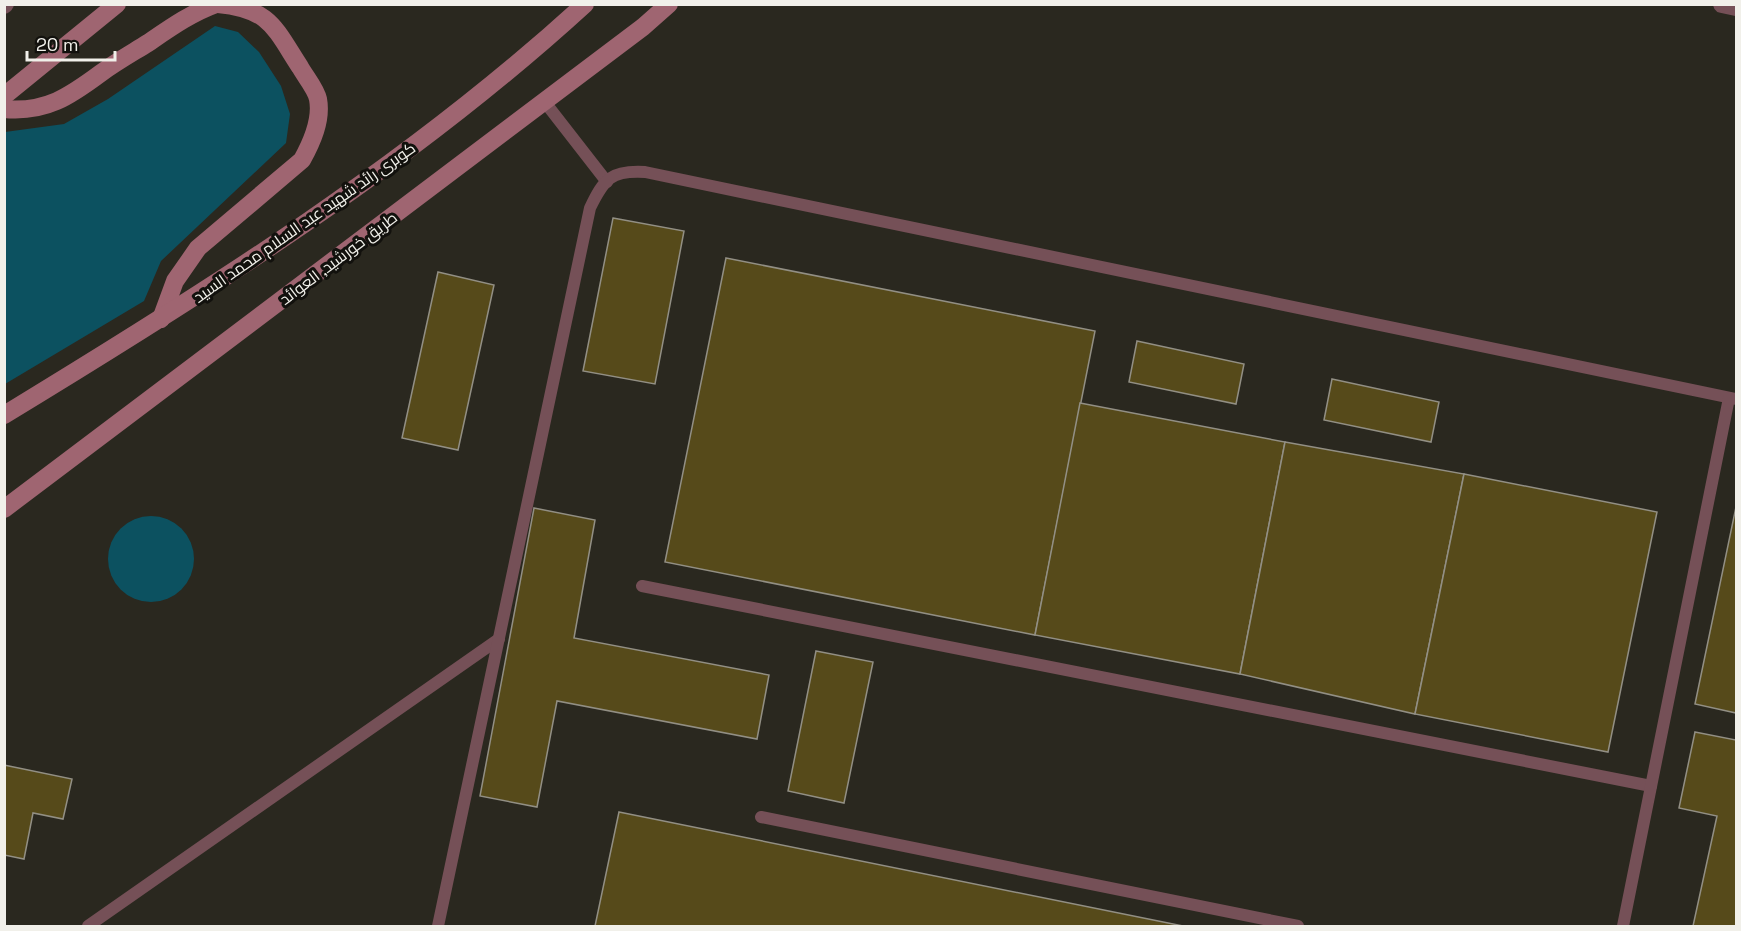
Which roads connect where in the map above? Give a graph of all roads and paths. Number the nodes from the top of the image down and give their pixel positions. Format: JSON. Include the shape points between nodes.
{"nodes":[{"id":1,"x":117,"y":4,"type":"edge"},
{"id":2,"x":217,"y":4,"type":"edge"},
{"id":3,"x":585,"y":4,"type":"edge"},
{"id":4,"x":669,"y":4,"type":"edge"},
{"id":5,"x":1722,"y":4,"type":"edge"},
{"id":6,"x":1737,"y":7,"type":"edge"},
{"id":7,"x":4,"y":96,"type":"edge"},
{"id":8,"x":544,"y":101,"type":"junction"},
{"id":9,"x":4,"y":109,"type":"edge"},
{"id":10,"x":606,"y":182,"type":"junction"},
{"id":11,"x":161,"y":319,"type":"junction"},
{"id":12,"x":1732,"y":398,"type":"edge"},
{"id":13,"x":4,"y":415,"type":"edge"},
{"id":14,"x":4,"y":509,"type":"edge"},
{"id":15,"x":642,"y":586,"type":"dead end"},
{"id":16,"x":499,"y":639,"type":"junction"},
{"id":17,"x":1651,"y":786,"type":"junction"},
{"id":18,"x":761,"y":817,"type":"dead end"},
{"id":19,"x":88,"y":927,"type":"edge"},
{"id":20,"x":438,"y":927,"type":"edge"},
{"id":21,"x":1298,"y":927,"type":"edge"},
{"id":22,"x":1623,"y":927,"type":"edge"}],
"edges":[{"from":1,"to":7,"type":"main road"},
{"from":2,"to":9,"type":"main road","via":[[195,12],[71,95],[34,108]]},
{"from":2,"to":11,"type":"main road","via":[[256,12],[273,25],[318,97],[317,122],[302,160],[198,248],[175,280]]},
{"from":3,"to":11,"type":"main road","name":"كوبرى رائد شهيد عبد السلام محمد السيد","via":[[414,146],[282,240]]},
{"from":4,"to":8,"type":"main road","name":"طريق خورشيد, العوائد"},
{"from":5,"to":6,"type":"street"},
{"from":8,"to":10,"type":"lane"},
{"from":8,"to":14,"type":"main road","name":"طريق خورشيد, العوائد"},
{"from":10,"to":12,"type":"lane","via":[[632,171],[645,172]]},
{"from":10,"to":16,"type":"lane","via":[[590,208]]},
{"from":11,"to":13,"type":"main road","name":"كوبرى رائد شهيد عبد السلام محمد السيد"},
{"from":12,"to":17,"type":"lane"},
{"from":15,"to":17,"type":"lane"},
{"from":16,"to":19,"type":"lane"},
{"from":16,"to":20,"type":"lane"},
{"from":17,"to":22,"type":"lane"},
{"from":18,"to":21,"type":"lane"}]}
